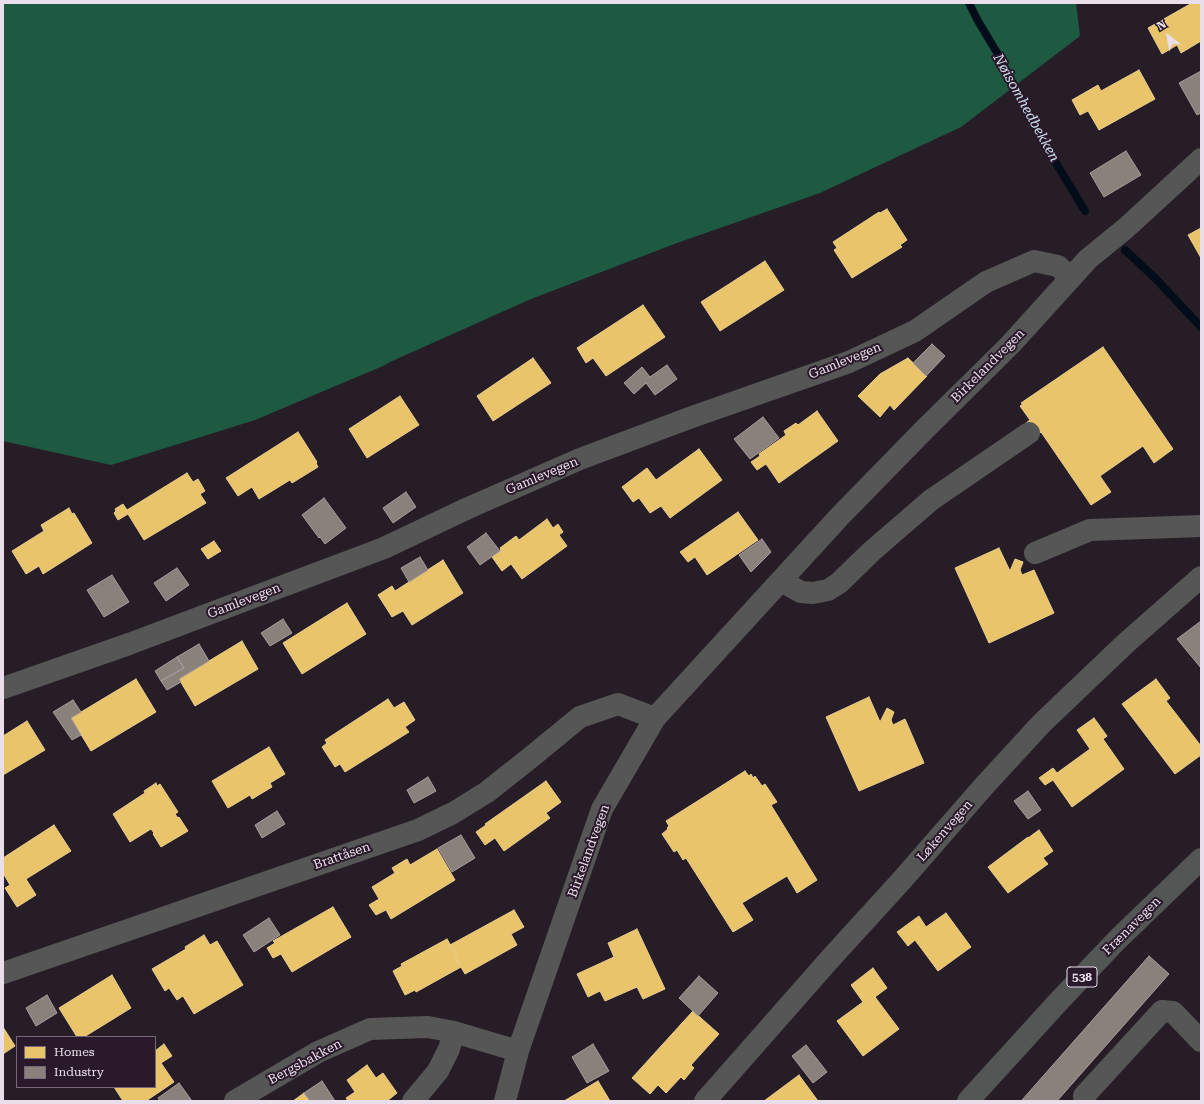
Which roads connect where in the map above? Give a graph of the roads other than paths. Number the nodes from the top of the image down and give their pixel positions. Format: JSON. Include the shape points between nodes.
{"nodes":[{"id":1,"x":1201,"y":159,"type":"edge"},
{"id":2,"x":1070,"y":278,"type":"junction"},
{"id":3,"x":1029,"y":434,"type":"dead end"},
{"id":4,"x":1201,"y":526,"type":"edge"},
{"id":5,"x":1035,"y":553,"type":"dead end"},
{"id":6,"x":1201,"y":577,"type":"edge"},
{"id":7,"x":782,"y":580,"type":"junction"},
{"id":8,"x":3,"y":688,"type":"edge"},
{"id":9,"x":655,"y":718,"type":"junction"},
{"id":10,"x":1201,"y":859,"type":"edge"},
{"id":11,"x":3,"y":972,"type":"edge"},
{"id":12,"x":454,"y":1032,"type":"junction"},
{"id":13,"x":1201,"y":1041,"type":"edge"},
{"id":14,"x":518,"y":1051,"type":"junction"},
{"id":15,"x":235,"y":1101,"type":"edge"},
{"id":16,"x":413,"y":1101,"type":"edge"},
{"id":17,"x":505,"y":1101,"type":"edge"},
{"id":18,"x":705,"y":1101,"type":"edge"},
{"id":19,"x":968,"y":1101,"type":"edge"},
{"id":20,"x":1085,"y":1101,"type":"edge"}],
"edges":[{"from":1,"to":2,"type":"street","name":"Birkelandvegen"},
{"from":2,"to":7,"type":"street","name":"Birkelandvegen","via":[[1010,344],[840,516]]},
{"from":2,"to":8,"type":"street","name":"Gamlevegen","via":[[1058,266],[1034,261],[986,282],[915,331],[849,362],[692,417],[580,460],[384,548],[129,644]]},
{"from":3,"to":7,"type":"street","via":[[931,500],[828,590],[801,592]]},
{"from":4,"to":5,"type":"street","via":[[1090,530]]},
{"from":6,"to":18,"type":"street","name":"Løkenvegen","via":[[1126,643],[1042,723]]},
{"from":7,"to":9,"type":"street","name":"Birkelandvegen"},
{"from":9,"to":11,"type":"street","name":"Brattåsen","via":[[618,704],[580,717],[487,792],[418,830]]},
{"from":9,"to":14,"type":"street","name":"Birkelandvegen","via":[[602,809]]},
{"from":10,"to":19,"type":"main road","name":"Frænavegen","number":"538","via":[[1118,939]]},
{"from":12,"to":14,"type":"street","name":"Bergsbakken"},
{"from":12,"to":15,"type":"street","name":"Bergsbakken","via":[[428,1027],[370,1029],[318,1052]]},
{"from":12,"to":16,"type":"street","via":[[445,1060]]},
{"from":13,"to":20,"type":"street","via":[[1173,1012],[1162,1011],[1084,1096]]},
{"from":14,"to":17,"type":"street","name":"Birkelandvegen"}]}
